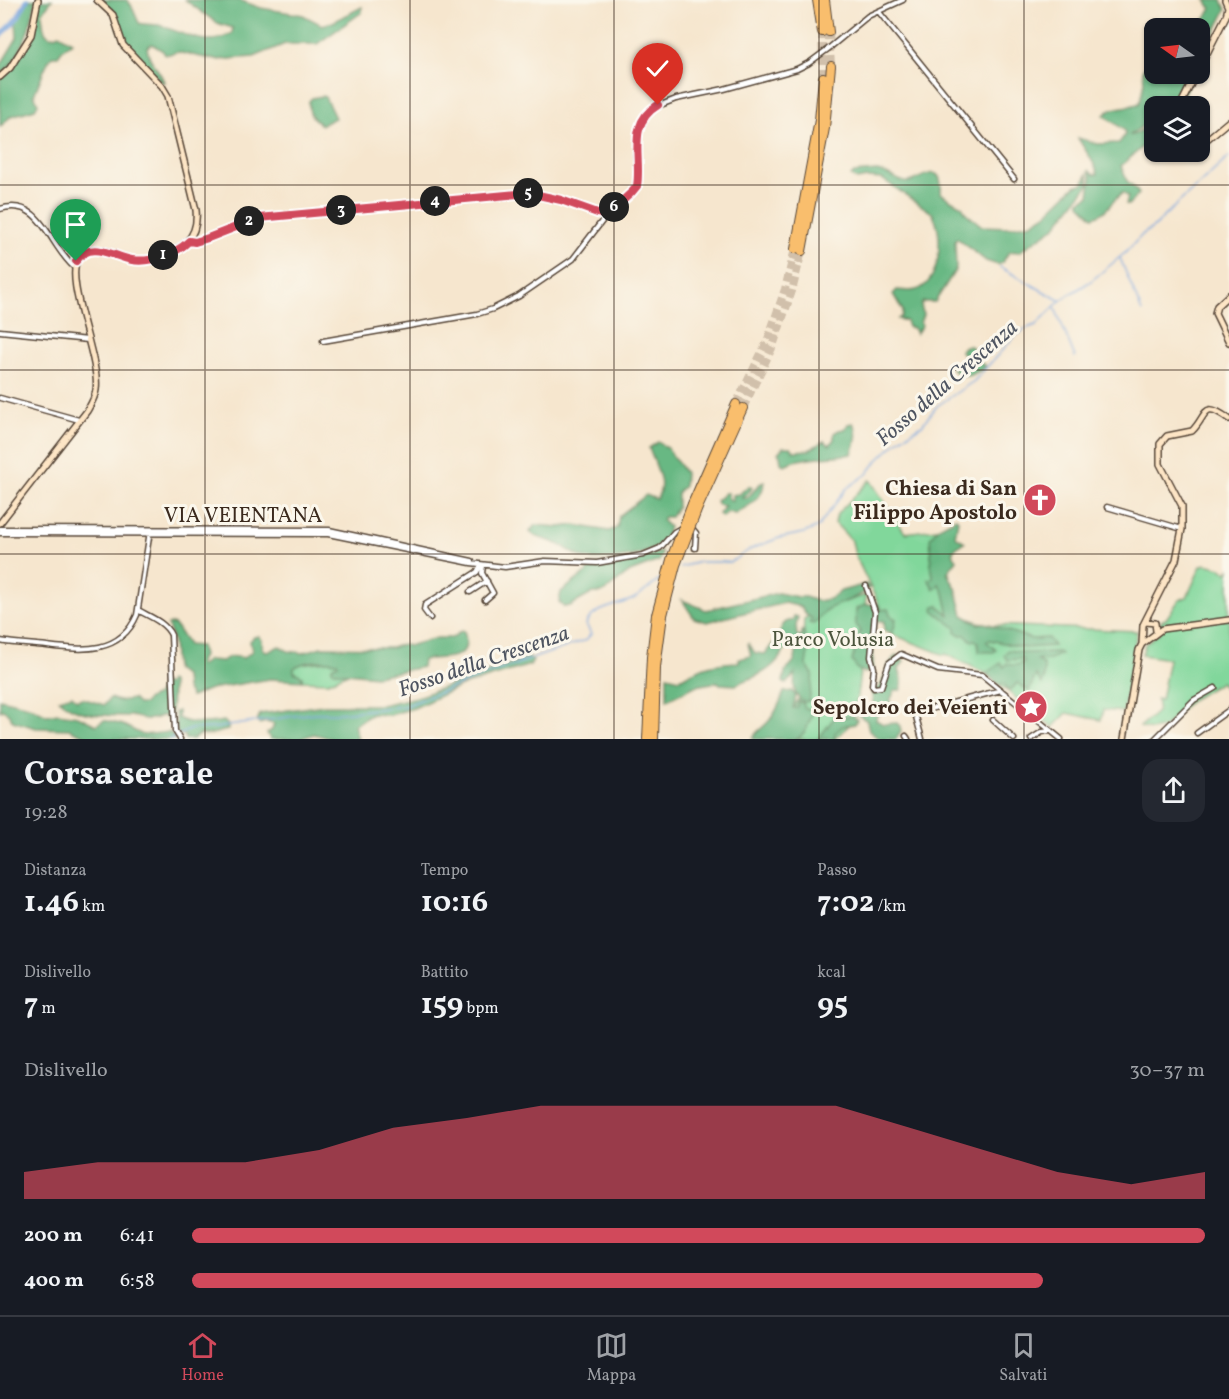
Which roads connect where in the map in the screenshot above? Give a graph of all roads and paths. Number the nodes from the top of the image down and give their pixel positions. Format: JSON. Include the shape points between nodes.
{"nodes":[{"id":1,"x":38,"y":0,"type":"edge"},
{"id":2,"x":97,"y":0,"type":"edge"},
{"id":3,"x":817,"y":0,"type":"edge"},
{"id":4,"x":825,"y":0,"type":"edge"},
{"id":5,"x":903,"y":0,"type":"edge"},
{"id":6,"x":1225,"y":0,"type":"edge"},
{"id":7,"x":879,"y":12,"type":"junction"},
{"id":8,"x":1210,"y":47,"type":"edge"},
{"id":9,"x":831,"y":66,"type":"tunnel mouth"},
{"id":10,"x":0,"y":77,"type":"edge"},
{"id":11,"x":823,"y":77,"type":"tunnel mouth"},
{"id":12,"x":1229,"y":121,"type":"edge"},
{"id":13,"x":1210,"y":137,"type":"edge"},
{"id":14,"x":1014,"y":179,"type":"dead end"},
{"id":15,"x":0,"y":209,"type":"edge"},
{"id":16,"x":606,"y":216,"type":"junction"},
{"id":17,"x":189,"y":241,"type":"junction"},
{"id":18,"x":74,"y":267,"type":"junction"},
{"id":19,"x":1229,"y":295,"type":"edge"},
{"id":20,"x":0,"y":331,"type":"edge"},
{"id":21,"x":89,"y":340,"type":"junction"},
{"id":22,"x":323,"y":341,"type":"dead end"},
{"id":23,"x":1229,"y":342,"type":"edge"},
{"id":24,"x":0,"y":398,"type":"edge"},
{"id":25,"x":740,"y":406,"type":"tunnel mouth"},
{"id":26,"x":1229,"y":419,"type":"edge"},
{"id":27,"x":79,"y":420,"type":"junction"},
{"id":28,"x":1107,"y":507,"type":"dead end"},
{"id":29,"x":0,"y":523,"type":"edge"},
{"id":30,"x":1182,"y":529,"type":"junction"},
{"id":31,"x":0,"y":531,"type":"edge"},
{"id":32,"x":150,"y":531,"type":"junction"},
{"id":33,"x":695,"y":549,"type":"dead end"},
{"id":34,"x":482,"y":565,"type":"junction"},
{"id":35,"x":487,"y":581,"type":"junction"},
{"id":36,"x":866,"y":586,"type":"dead end"},
{"id":37,"x":470,"y":592,"type":"dead end"},
{"id":38,"x":485,"y":600,"type":"dead end"},
{"id":39,"x":138,"y":610,"type":"junction"},
{"id":40,"x":1151,"y":610,"type":"junction"},
{"id":41,"x":660,"y":615,"type":"junction"},
{"id":42,"x":430,"y":618,"type":"dead end"},
{"id":43,"x":1229,"y":620,"type":"edge"},
{"id":44,"x":1146,"y":622,"type":"junction"},
{"id":45,"x":1154,"y":623,"type":"junction"},
{"id":46,"x":1172,"y":626,"type":"junction"},
{"id":47,"x":1143,"y":631,"type":"junction"},
{"id":48,"x":1156,"y":631,"type":"junction"},
{"id":49,"x":1150,"y":636,"type":"junction"},
{"id":50,"x":0,"y":641,"type":"edge"},
{"id":51,"x":1142,"y":644,"type":"junction"},
{"id":52,"x":1215,"y":688,"type":"dead end"},
{"id":53,"x":1002,"y":690,"type":"junction"},
{"id":54,"x":1229,"y":710,"type":"edge"},
{"id":55,"x":993,"y":720,"type":"dead end"},
{"id":56,"x":1051,"y":731,"type":"junction"},
{"id":57,"x":1197,"y":733,"type":"dead end"},
{"id":58,"x":1037,"y":737,"type":"edge"},
{"id":59,"x":180,"y":739,"type":"edge"},
{"id":60,"x":647,"y":739,"type":"edge"},
{"id":61,"x":654,"y":739,"type":"edge"},
{"id":62,"x":922,"y":739,"type":"edge"},
{"id":63,"x":1014,"y":739,"type":"edge"},
{"id":64,"x":1030,"y":739,"type":"edge"},
{"id":65,"x":1060,"y":739,"type":"edge"},
{"id":66,"x":1124,"y":739,"type":"edge"},
{"id":67,"x":1155,"y":739,"type":"edge"}],
"edges":[{"from":1,"to":10,"type":"street","via":[[31,37]]},
{"from":2,"to":17,"type":"street","via":[[113,15],[123,44],[168,95],[196,212],[196,227]]},
{"from":3,"to":4,"type":"highway","via":[[825,32]]},
{"from":5,"to":7,"type":"street"},
{"from":6,"to":8,"type":"street","via":[[1226,16]]},
{"from":7,"to":14,"type":"street"},
{"from":7,"to":16,"type":"street","via":[[868,16],[801,67],[653,108],[638,135],[637,186]]},
{"from":9,"to":11,"type":"highway","via":[[825,128],[798,250]]},
{"from":12,"to":13,"type":"street"},
{"from":15,"to":18,"type":"street","via":[[16,206],[36,216]]},
{"from":16,"to":17,"type":"street","via":[[529,193],[259,218],[208,238]]},
{"from":16,"to":22,"type":"street","via":[[574,259],[528,291],[493,309]]},
{"from":17,"to":18,"type":"street","via":[[174,251],[140,260],[92,250],[80,256]]},
{"from":18,"to":21,"type":"street"},
{"from":19,"to":23,"type":"street","via":[[1215,312]]},
{"from":20,"to":21,"type":"street"},
{"from":21,"to":27,"type":"street","via":[[96,389]]},
{"from":24,"to":27,"type":"street"},
{"from":25,"to":41,"type":"highway","bridge":true,"via":[[669,562]]},
{"from":26,"to":30,"type":"street","via":[[1207,410],[1192,431],[1167,436],[1160,444],[1160,464],[1183,508]]},
{"from":27,"to":29,"type":"street"},
{"from":28,"to":30,"type":"street"},
{"from":30,"to":40,"type":"street","via":[[1176,562]]},
{"from":31,"to":32,"type":"street","name":"VIA VEIENTANA"},
{"from":32,"to":34,"type":"street","name":"VIA VEIENTANA","via":[[337,535]]},
{"from":32,"to":39,"type":"street"},
{"from":33,"to":34,"type":"street","name":"VIA VEIENTANA","via":[[695,531],[686,526],[656,550],[619,560]]},
{"from":34,"to":35,"type":"street"},
{"from":34,"to":42,"type":"street","via":[[423,608]]},
{"from":35,"to":37,"type":"street"},
{"from":35,"to":38,"type":"street","via":[[493,592]]},
{"from":36,"to":53,"type":"street","via":[[875,612],[871,657],[874,688],[881,688],[889,663],[903,654],[935,669],[980,674]]},
{"from":39,"to":50,"type":"street","via":[[123,636],[98,648]]},
{"from":39,"to":59,"type":"street","via":[[167,628],[171,635],[175,731]]},
{"from":40,"to":44,"type":"street"},
{"from":40,"to":45,"type":"street"},
{"from":41,"to":60,"type":"highway","via":[[651,657]]},
{"from":41,"to":61,"type":"highway"},
{"from":43,"to":46,"type":"street"},
{"from":44,"to":45,"type":"street"},
{"from":44,"to":47,"type":"street"},
{"from":45,"to":46,"type":"street"},
{"from":45,"to":48,"type":"street"},
{"from":46,"to":48,"type":"street"},
{"from":47,"to":49,"type":"street"},
{"from":47,"to":51,"type":"street"},
{"from":48,"to":49,"type":"street"},
{"from":49,"to":51,"type":"street"},
{"from":51,"to":66,"type":"street"},
{"from":52,"to":67,"type":"street","via":[[1192,701]]},
{"from":53,"to":56,"type":"street"},
{"from":53,"to":62,"type":"street","via":[[915,713]]},
{"from":54,"to":57,"type":"street"},
{"from":55,"to":63,"type":"street"},
{"from":56,"to":58,"type":"street"},
{"from":56,"to":65,"type":"street"},
{"from":58,"to":64,"type":"street"}]}
